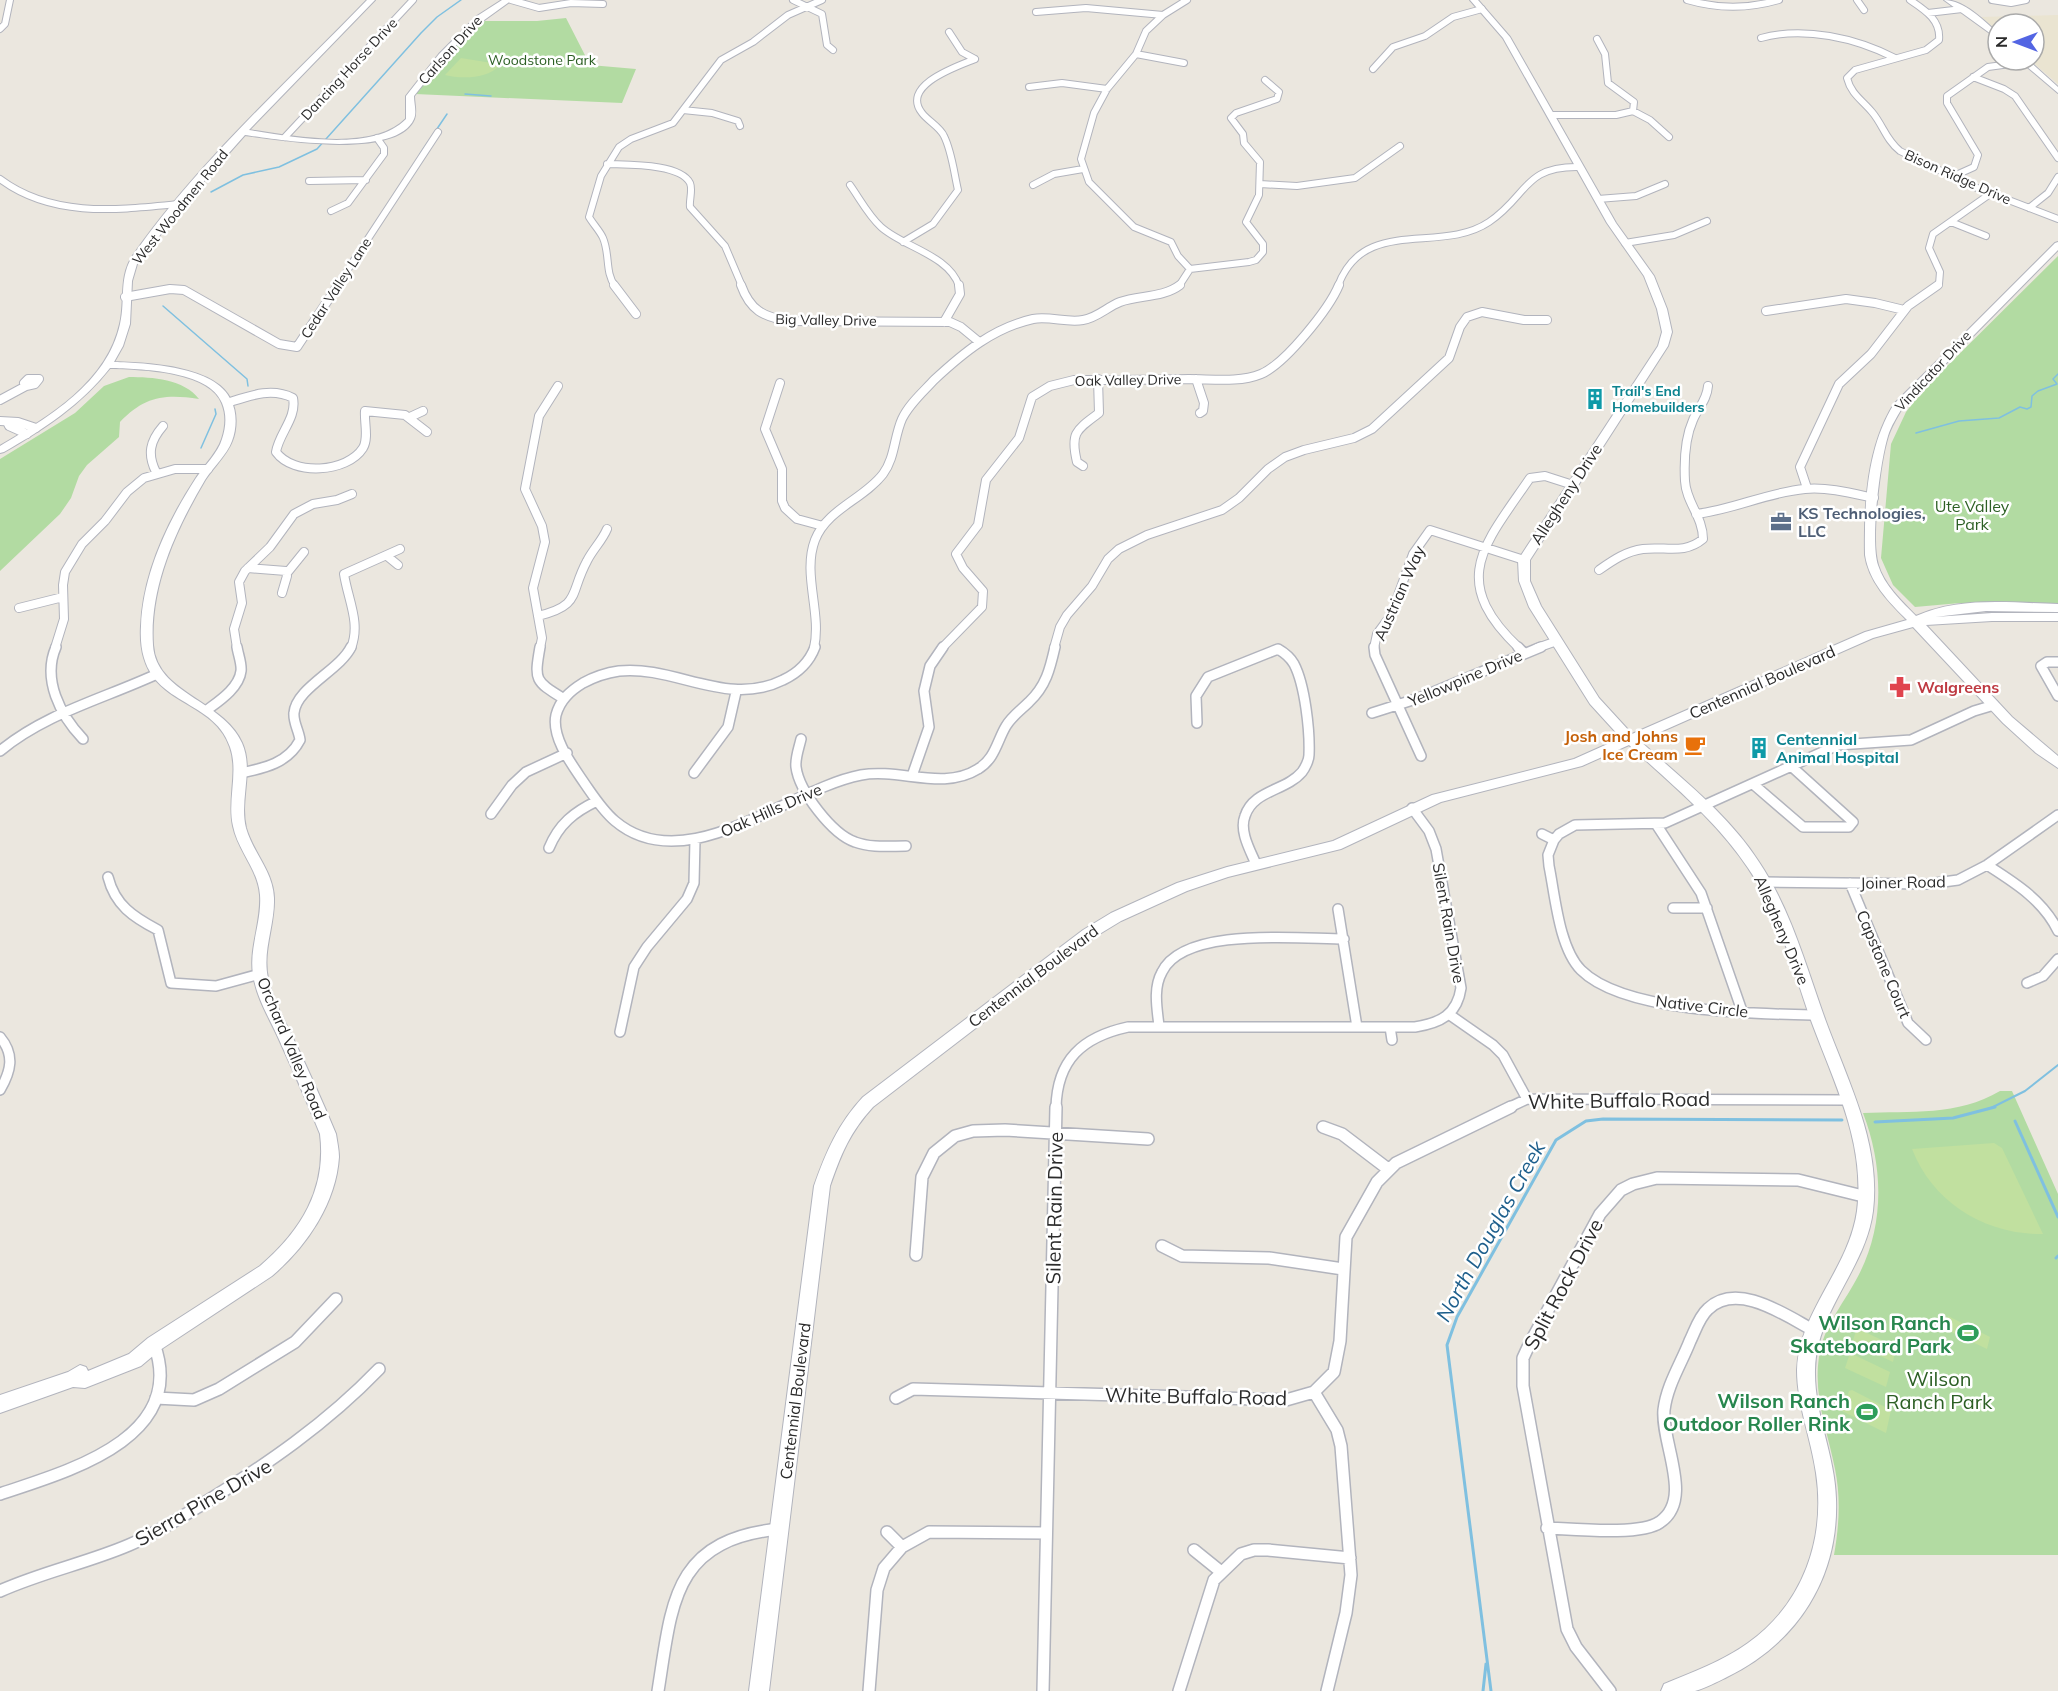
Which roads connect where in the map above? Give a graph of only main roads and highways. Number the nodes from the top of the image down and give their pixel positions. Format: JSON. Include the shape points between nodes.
{"nodes":[{"id":1,"x":371,"y":0,"type":"edge"},
{"id":2,"x":509,"y":0,"type":"edge"},
{"id":3,"x":1474,"y":0,"type":"edge"},
{"id":4,"x":1948,"y":0,"type":"edge"},
{"id":5,"x":1986,"y":28,"type":"edge"},
{"id":6,"x":2036,"y":72,"type":"edge"},
{"id":7,"x":2058,"y":92,"type":"edge"},
{"id":8,"x":243,"y":132,"type":"junction"},
{"id":9,"x":2058,"y":245,"type":"edge"},
{"id":10,"x":106,"y":365,"type":"junction"},
{"id":11,"x":0,"y":450,"type":"edge"},
{"id":12,"x":2058,"y":608,"type":"edge"},
{"id":13,"x":2058,"y":617,"type":"edge"},
{"id":14,"x":1916,"y":622,"type":"junction"},
{"id":15,"x":1632,"y":740,"type":"junction"},
{"id":16,"x":2058,"y":763,"type":"edge"},
{"id":17,"x":0,"y":1404,"type":"edge"},
{"id":18,"x":759,"y":1691,"type":"edge"},
{"id":19,"x":1671,"y":1691,"type":"edge"}],
"edges":[{"from":1,"to":8,"type":"main road","name":"West Woodmen Road"},
{"from":2,"to":8,"type":"main road","name":"Carlson Drive","via":[[478,17],[415,89],[410,96],[412,114],[401,128],[377,138],[336,141]]},
{"from":3,"to":15,"type":"main road","name":"Allegheny Drive","via":[[1506,37],[1579,167],[1655,288],[1662,309],[1666,340],[1524,560],[1522,582],[1596,702]]},
{"from":4,"to":5,"type":"main road"},
{"from":6,"to":7,"type":"main road"},
{"from":8,"to":10,"type":"main road","name":"West Woodmen Road","via":[[178,204],[133,262],[126,281],[124,328]]},
{"from":9,"to":14,"type":"main road","name":"Vindicator Drive","via":[[1898,406],[1882,436],[1869,552],[1883,586]]},
{"from":10,"to":11,"type":"main road","name":"West Woodmen Road","via":[[74,401]]},
{"from":10,"to":17,"type":"main road","name":"Orchard Valley Road","via":[[183,371],[209,383],[227,403],[229,435],[180,516],[154,584],[147,648],[157,674],[223,723],[236,742],[241,773],[240,829],[266,884],[260,975],[328,1134],[331,1156],[325,1188],[309,1223],[281,1258],[239,1290],[135,1360],[85,1380],[73,1378]]},
{"from":12,"to":14,"type":"main road","name":"Centennial Boulevard","via":[[1951,610],[1929,613]]},
{"from":13,"to":14,"type":"main road","name":"Centennial Boulevard"},
{"from":14,"to":15,"type":"main road","name":"Centennial Boulevard","via":[[1850,643]]},
{"from":14,"to":16,"type":"main road","name":"Vindicator Drive","via":[[1994,705]]},
{"from":15,"to":18,"type":"main road","name":"Centennial Boulevard","via":[[1577,763],[1437,798],[1336,845],[1182,887],[1116,917],[887,1085],[854,1117],[835,1148],[822,1186]]},
{"from":15,"to":19,"type":"main road","name":"Allegheny Drive","via":[[1706,806],[1743,849],[1764,882],[1848,1100],[1863,1154],[1867,1197],[1859,1241],[1819,1314],[1806,1367],[1825,1476],[1827,1508],[1819,1563],[1794,1612],[1759,1647],[1740,1660]]}]}
